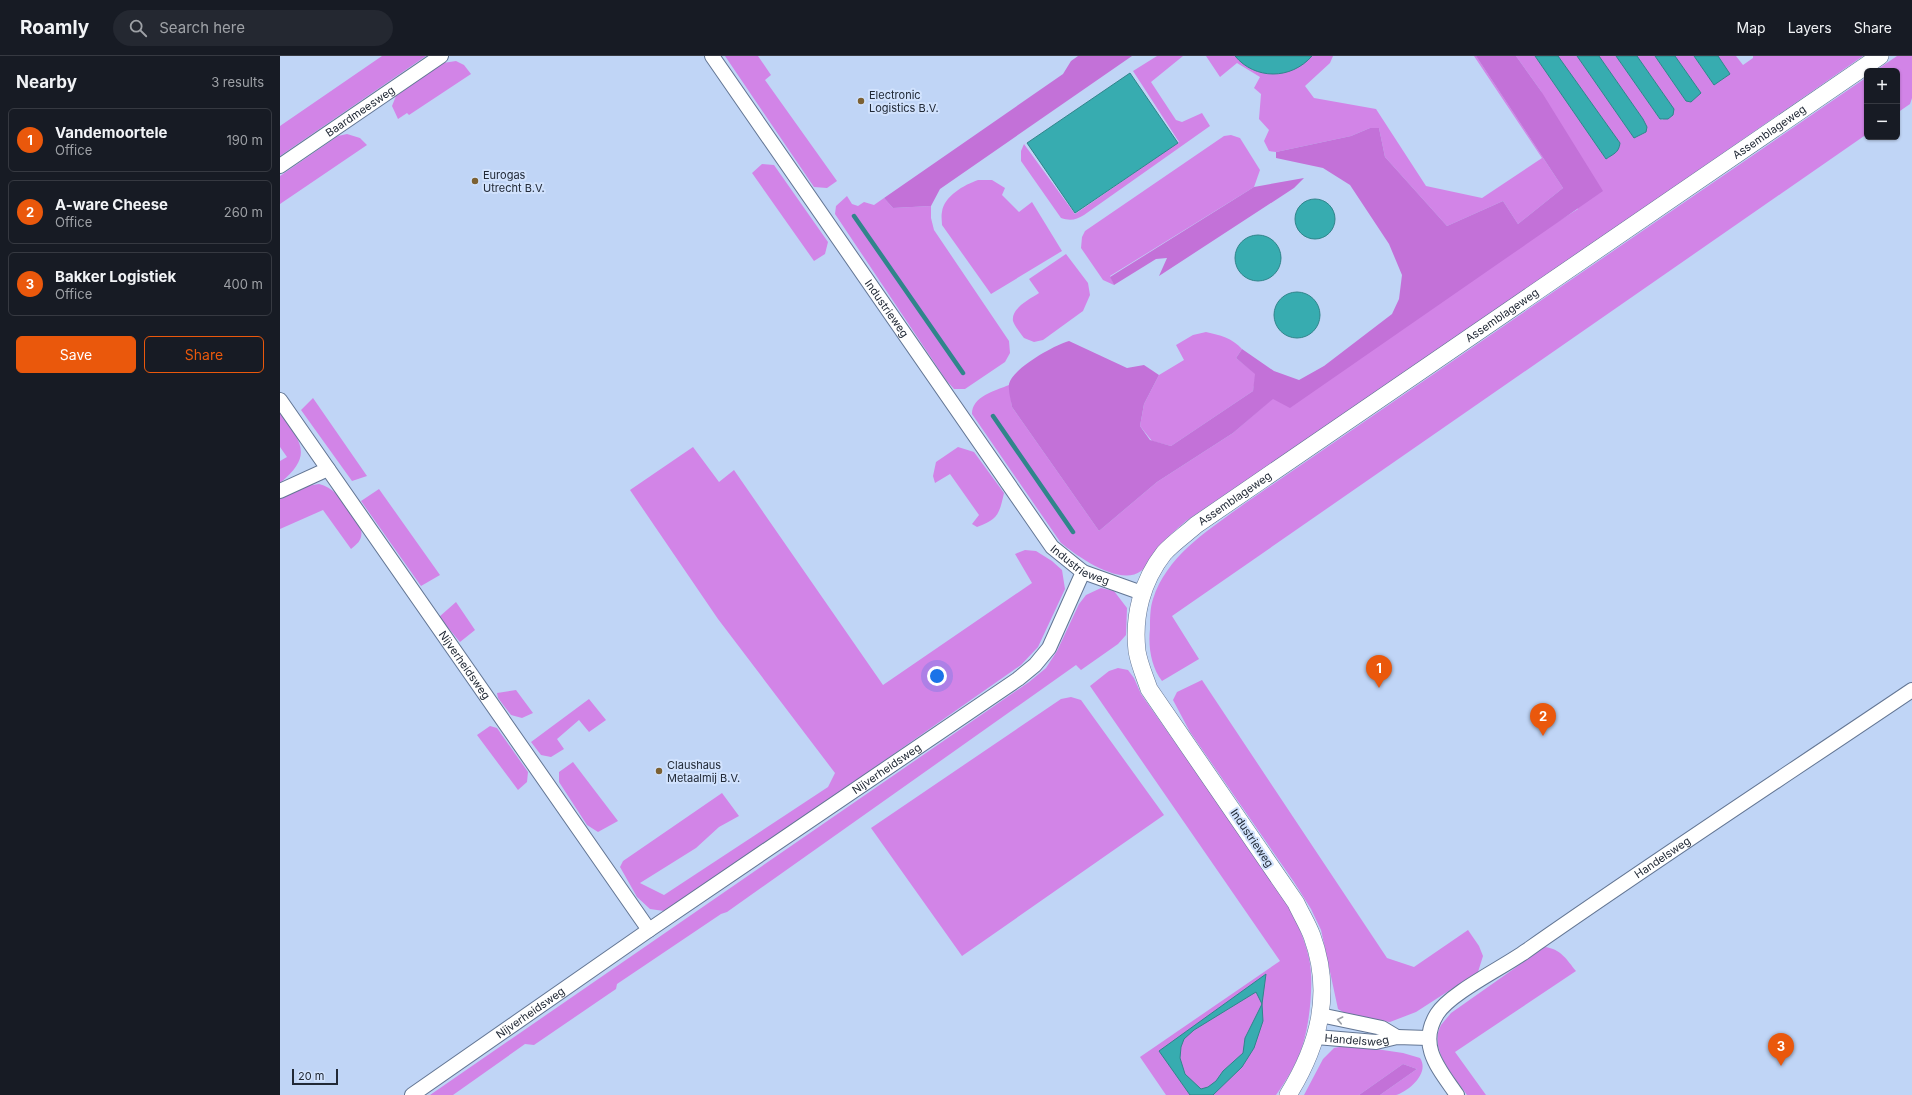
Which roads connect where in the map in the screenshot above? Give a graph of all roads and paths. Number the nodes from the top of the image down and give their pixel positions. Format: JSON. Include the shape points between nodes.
{"nodes":[{"id":1,"x":441,"y":56,"type":"edge"},
{"id":2,"x":712,"y":56,"type":"edge"},
{"id":3,"x":1880,"y":56,"type":"edge"},
{"id":4,"x":280,"y":166,"type":"edge"},
{"id":5,"x":280,"y":400,"type":"edge"},
{"id":6,"x":328,"y":469,"type":"junction"},
{"id":7,"x":280,"y":491,"type":"edge"},
{"id":8,"x":1083,"y":572,"type":"junction"},
{"id":9,"x":1142,"y":592,"type":"junction"},
{"id":10,"x":1912,"y":690,"type":"edge"},
{"id":11,"x":649,"y":930,"type":"junction"},
{"id":12,"x":1320,"y":1015,"type":"junction"},
{"id":13,"x":1316,"y":1037,"type":"junction"},
{"id":14,"x":1397,"y":1037,"type":"junction"},
{"id":15,"x":1428,"y":1038,"type":"junction"},
{"id":16,"x":412,"y":1095,"type":"edge"},
{"id":17,"x":1288,"y":1095,"type":"edge"},
{"id":18,"x":1457,"y":1095,"type":"edge"}],
"edges":[{"from":1,"to":4,"type":"street","name":"Baardmeesweg"},
{"from":2,"to":8,"type":"street","name":"Industrieweg","via":[[1052,547]]},
{"from":3,"to":9,"type":"street","name":"Assemblageweg","via":[[1196,525],[1164,553]]},
{"from":5,"to":6,"type":"street","name":"Nijverheidsweg"},
{"from":6,"to":7,"type":"street"},
{"from":6,"to":11,"type":"street","name":"Nijverheidsweg"},
{"from":8,"to":9,"type":"street","name":"Industrieweg"},
{"from":8,"to":11,"type":"street","name":"Nijverheidsweg","via":[[1049,648],[1018,679]]},
{"from":9,"to":12,"type":"street","name":"Industrieweg","via":[[1136,620],[1137,653],[1149,689],[1296,903],[1312,936],[1320,968],[1323,992]]},
{"from":10,"to":15,"type":"street","name":"Handelsweg","via":[[1452,999],[1436,1015]]},
{"from":11,"to":16,"type":"street","name":"Nijverheidsweg"},
{"from":12,"to":13,"type":"street","name":"Industrieweg"},
{"from":14,"to":12,"type":"street","name":"Handelsweg","one_way":true,"via":[[1382,1028]]},
{"from":13,"to":14,"type":"street","name":"Handelsweg","via":[[1376,1042]]},
{"from":13,"to":17,"type":"street","name":"Industrieweg","via":[[1302,1072]]},
{"from":14,"to":15,"type":"street","name":"Handelsweg"},
{"from":15,"to":18,"type":"street","name":"Handelsweg","via":[[1430,1055]]}]}
